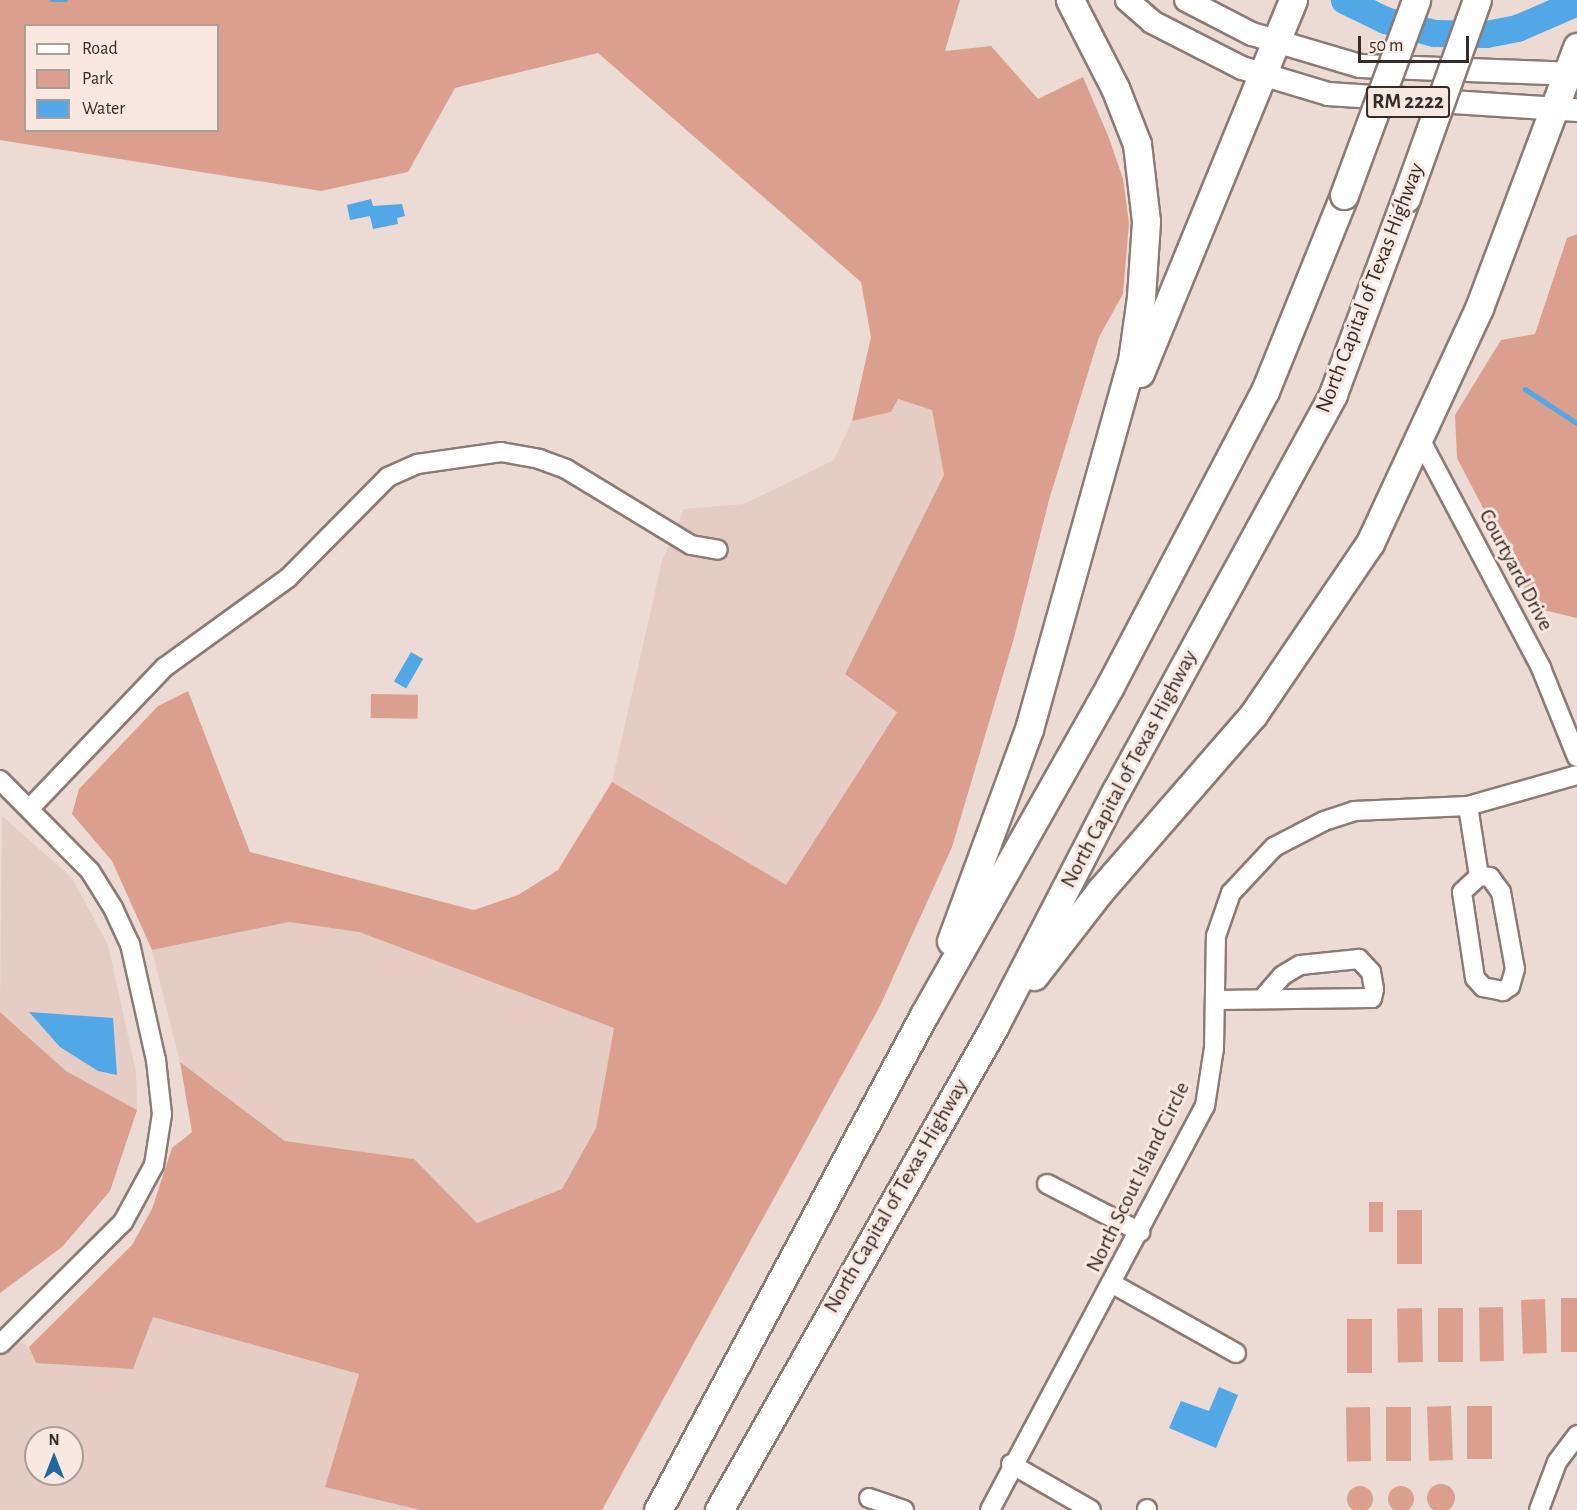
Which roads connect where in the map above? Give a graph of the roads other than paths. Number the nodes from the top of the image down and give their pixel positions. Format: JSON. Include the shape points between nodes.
{"nodes":[{"id":1,"x":1070,"y":0,"type":"edge"},
{"id":2,"x":1127,"y":0,"type":"edge"},
{"id":3,"x":1186,"y":0,"type":"edge"},
{"id":4,"x":1293,"y":0,"type":"edge"},
{"id":5,"x":1416,"y":0,"type":"edge"},
{"id":6,"x":1477,"y":0,"type":"edge"},
{"id":7,"x":1278,"y":38,"type":"junction"},
{"id":8,"x":1577,"y":47,"type":"edge"},
{"id":9,"x":1574,"y":74,"type":"edge"},
{"id":10,"x":1263,"y":76,"type":"junction"},
{"id":11,"x":1566,"y":110,"type":"edge"},
{"id":12,"x":1421,"y":441,"type":"junction"},
{"id":13,"x":1102,"y":465,"type":"junction"},
{"id":14,"x":718,"y":550,"type":"dead end"},
{"id":15,"x":1577,"y":757,"type":"edge"},
{"id":16,"x":1577,"y":776,"type":"edge"},
{"id":17,"x":0,"y":780,"type":"edge"},
{"id":18,"x":1468,"y":806,"type":"junction"},
{"id":19,"x":31,"y":807,"type":"junction"},
{"id":20,"x":1479,"y":876,"type":"junction"},
{"id":21,"x":1262,"y":999,"type":"junction"},
{"id":22,"x":1216,"y":1000,"type":"junction"},
{"id":23,"x":924,"y":1015,"type":"junction"},
{"id":24,"x":994,"y":1027,"type":"junction"},
{"id":25,"x":1047,"y":1184,"type":"dead end"},
{"id":26,"x":1140,"y":1232,"type":"junction"},
{"id":27,"x":1113,"y":1284,"type":"junction"},
{"id":28,"x":0,"y":1344,"type":"edge"},
{"id":29,"x":1236,"y":1353,"type":"dead end"},
{"id":30,"x":1577,"y":1435,"type":"edge"},
{"id":31,"x":1011,"y":1464,"type":"junction"},
{"id":32,"x":869,"y":1498,"type":"dead end"},
{"id":33,"x":658,"y":1510,"type":"edge"},
{"id":34,"x":719,"y":1510,"type":"edge"},
{"id":35,"x":904,"y":1510,"type":"edge"},
{"id":36,"x":990,"y":1510,"type":"edge"},
{"id":37,"x":1091,"y":1510,"type":"edge"},
{"id":38,"x":1539,"y":1510,"type":"edge"}],
"edges":[{"from":1,"to":13,"type":"highway","via":[[1115,88],[1137,144],[1144,195],[1141,297],[1132,361]]},
{"from":2,"to":10,"type":"main road","number":"RM 2222","via":[[1152,22]]},
{"from":3,"to":7,"type":"main road","number":"RM 2222"},
{"from":4,"to":7,"type":"highway"},
{"from":5,"to":23,"type":"highway","bridge":true,"via":[[1344,195],[1264,391],[1110,686]]},
{"from":6,"to":24,"type":"highway","name":"North Capital of Texas Highway","bridge":true,"via":[[1333,394],[1116,790]]},
{"from":7,"to":9,"type":"main road","number":"RM 2222","via":[[1360,66]]},
{"from":7,"to":10,"type":"highway"},
{"from":8,"to":9,"type":"highway"},
{"from":9,"to":11,"type":"highway"},
{"from":10,"to":11,"type":"main road","number":"RM 2222","via":[[1328,94]]},
{"from":10,"to":13,"type":"highway"},
{"from":11,"to":12,"type":"highway"},
{"from":12,"to":15,"type":"street","name":"Courtyard Drive","via":[[1540,668]]},
{"from":12,"to":24,"type":"highway","via":[[1370,543],[1253,715],[1100,891]]},
{"from":13,"to":23,"type":"highway","via":[[1029,729]]},
{"from":14,"to":19,"type":"street","via":[[691,545],[566,469],[539,459],[501,452],[417,464],[388,477],[288,578],[165,667]]},
{"from":16,"to":18,"type":"street","name":"North Scout Island Circle"},
{"from":17,"to":19,"type":"street"},
{"from":18,"to":20,"type":"street"},
{"from":18,"to":22,"type":"street","name":"North Scout Island Circle","via":[[1354,811],[1300,831],[1274,848],[1231,893],[1221,914],[1216,936]]},
{"from":19,"to":28,"type":"street","via":[[90,871],[130,944],[156,1060],[162,1114],[154,1165],[123,1222]]},
{"from":20,"to":20,"type":"street","via":[[1462,892],[1475,978],[1484,987],[1503,991],[1510,986],[1515,969],[1502,892],[1490,877]]},
{"from":21,"to":21,"type":"street","via":[[1282,976],[1300,965],[1359,959],[1371,972],[1374,989],[1372,998]]},
{"from":21,"to":22,"type":"street"},
{"from":22,"to":26,"type":"street","name":"North Scout Island Circle","via":[[1211,1081],[1205,1106]]},
{"from":23,"to":33,"type":"highway"},
{"from":24,"to":34,"type":"highway","name":"North Capital of Texas Highway"},
{"from":25,"to":26,"type":"street"},
{"from":26,"to":27,"type":"street","name":"North Scout Island Circle"},
{"from":27,"to":29,"type":"street"},
{"from":27,"to":31,"type":"street","name":"North Scout Island Circle"},
{"from":30,"to":38,"type":"street","via":[[1557,1462]]},
{"from":31,"to":36,"type":"street","name":"North Scout Island Circle"},
{"from":31,"to":37,"type":"street"},
{"from":32,"to":35,"type":"street"}]}
